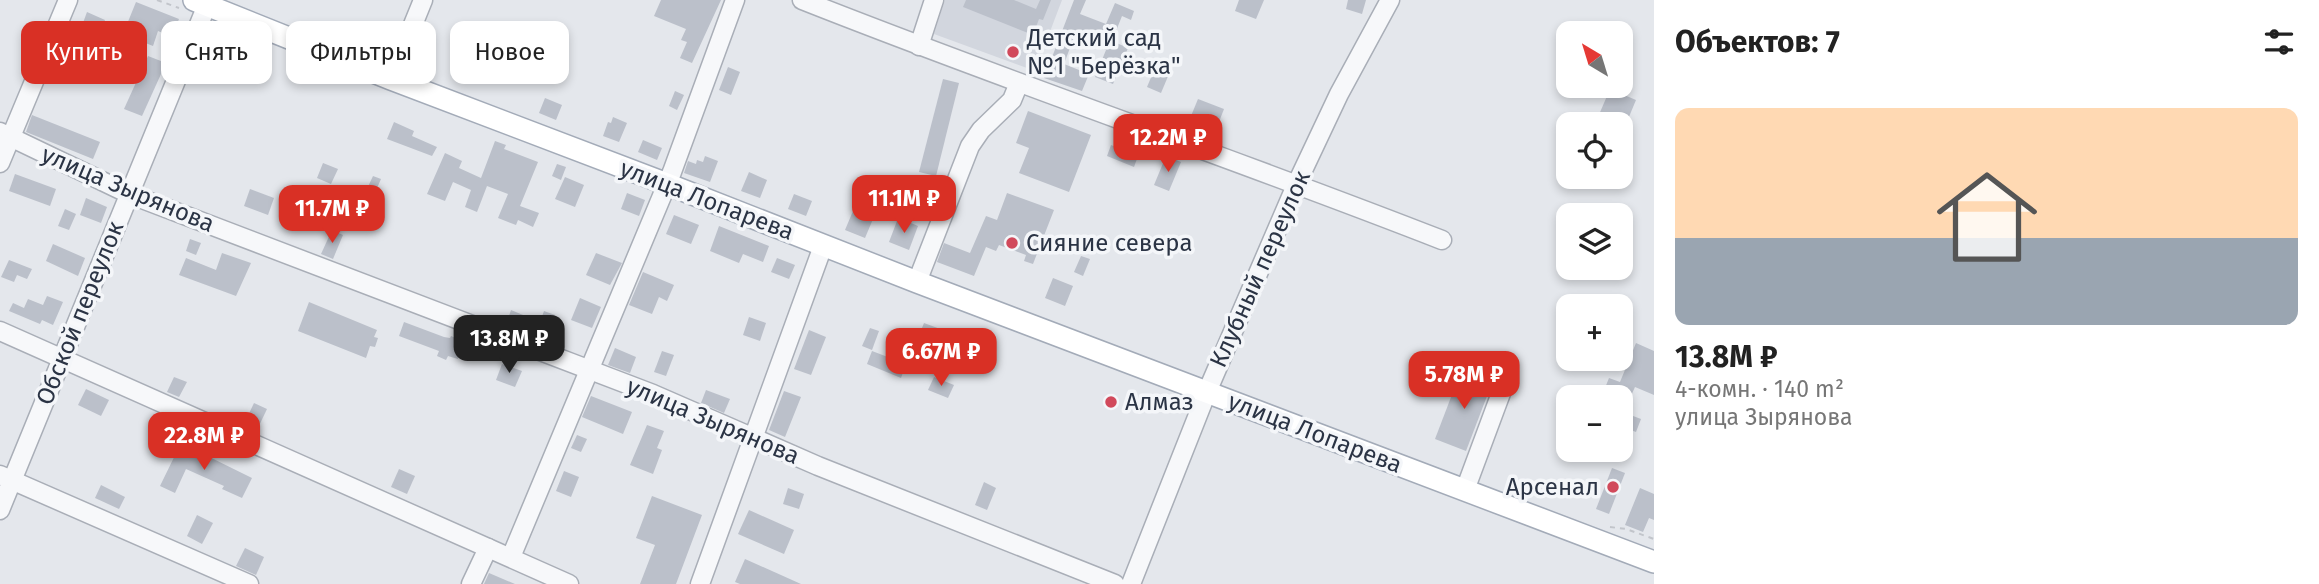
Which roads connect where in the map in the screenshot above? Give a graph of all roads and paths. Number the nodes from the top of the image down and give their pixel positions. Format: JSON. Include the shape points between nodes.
{"nodes":[{"id":1,"x":68,"y":0,"type":"edge"},
{"id":2,"x":423,"y":0,"type":"edge"},
{"id":3,"x":735,"y":0,"type":"edge"},
{"id":4,"x":802,"y":0,"type":"edge"},
{"id":5,"x":934,"y":0,"type":"edge"},
{"id":6,"x":1390,"y":0,"type":"edge"},
{"id":7,"x":203,"y":2,"type":"edge"},
{"id":8,"x":414,"y":21,"type":"edge"},
{"id":9,"x":286,"y":36,"type":"edge"},
{"id":10,"x":919,"y":46,"type":"junction"},
{"id":11,"x":1019,"y":83,"type":"junction"},
{"id":12,"x":404,"y":84,"type":"edge"},
{"id":13,"x":5,"y":135,"type":"edge"},
{"id":14,"x":0,"y":163,"type":"edge"},
{"id":15,"x":1297,"y":183,"type":"junction"},
{"id":16,"x":667,"y":184,"type":"junction"},
{"id":17,"x":129,"y":194,"type":"junction"},
{"id":18,"x":1442,"y":240,"type":"dead end"},
{"id":19,"x":823,"y":246,"type":"junction"},
{"id":20,"x":916,"y":282,"type":"junction"},
{"id":21,"x":0,"y":331,"type":"edge"},
{"id":22,"x":61,"y":358,"type":"junction"},
{"id":23,"x":591,"y":370,"type":"junction"},
{"id":24,"x":1504,"y":385,"type":"dead end"},
{"id":25,"x":1207,"y":392,"type":"junction"},
{"id":26,"x":752,"y":437,"type":"junction"},
{"id":27,"x":6,"y":478,"type":"edge"},
{"id":28,"x":1465,"y":490,"type":"junction"},
{"id":29,"x":0,"y":510,"type":"edge"},
{"id":30,"x":488,"y":548,"type":"junction"},
{"id":31,"x":511,"y":557,"type":"junction"},
{"id":32,"x":1654,"y":562,"type":"edge"},
{"id":33,"x":249,"y":584,"type":"edge"},
{"id":34,"x":471,"y":584,"type":"edge"},
{"id":35,"x":569,"y":584,"type":"edge"},
{"id":36,"x":700,"y":584,"type":"edge"},
{"id":37,"x":1115,"y":584,"type":"edge"},
{"id":38,"x":1131,"y":584,"type":"edge"}],
"edges":[{"from":1,"to":13,"type":"street"},
{"from":2,"to":8,"type":"street"},
{"from":3,"to":16,"type":"street"},
{"from":4,"to":10,"type":"street"},
{"from":5,"to":10,"type":"street"},
{"from":6,"to":15,"type":"street","name":"Клубный переулок"},
{"from":7,"to":9,"type":"main road","name":"улица Лопарева"},
{"from":7,"to":17,"type":"street","name":"Обской переулок"},
{"from":10,"to":11,"type":"street"},
{"from":11,"to":15,"type":"street"},
{"from":11,"to":20,"type":"street","via":[[1012,100],[970,146]]},
{"from":12,"to":16,"type":"main road","name":"улица Лопарева"},
{"from":13,"to":14,"type":"street"},
{"from":13,"to":17,"type":"street","name":"улица Зырянова"},
{"from":15,"to":18,"type":"street"},
{"from":15,"to":25,"type":"street","name":"Клубный переулок"},
{"from":16,"to":19,"type":"main road","name":"улица Лопарева"},
{"from":16,"to":23,"type":"street"},
{"from":17,"to":22,"type":"street","name":"Обской переулок"},
{"from":17,"to":23,"type":"street","name":"улица Зырянова"},
{"from":19,"to":20,"type":"main road","name":"улица Лопарева"},
{"from":19,"to":26,"type":"street"},
{"from":20,"to":25,"type":"main road","name":"улица Лопарева"},
{"from":21,"to":22,"type":"street"},
{"from":22,"to":27,"type":"street","name":"Обской переулок"},
{"from":22,"to":30,"type":"street"},
{"from":23,"to":26,"type":"street","name":"улица Зырянова"},
{"from":23,"to":31,"type":"street"},
{"from":24,"to":28,"type":"street"},
{"from":25,"to":28,"type":"main road","name":"улица Лопарева"},
{"from":25,"to":38,"type":"street","name":"Клубный переулок"},
{"from":26,"to":36,"type":"street"},
{"from":26,"to":37,"type":"street","name":"улица Зырянова"},
{"from":27,"to":29,"type":"street","name":"Обской переулок"},
{"from":27,"to":33,"type":"street"},
{"from":28,"to":32,"type":"main road","name":"улица Лопарева"},
{"from":30,"to":31,"type":"street"},
{"from":30,"to":34,"type":"street"},
{"from":31,"to":35,"type":"street"}]}
